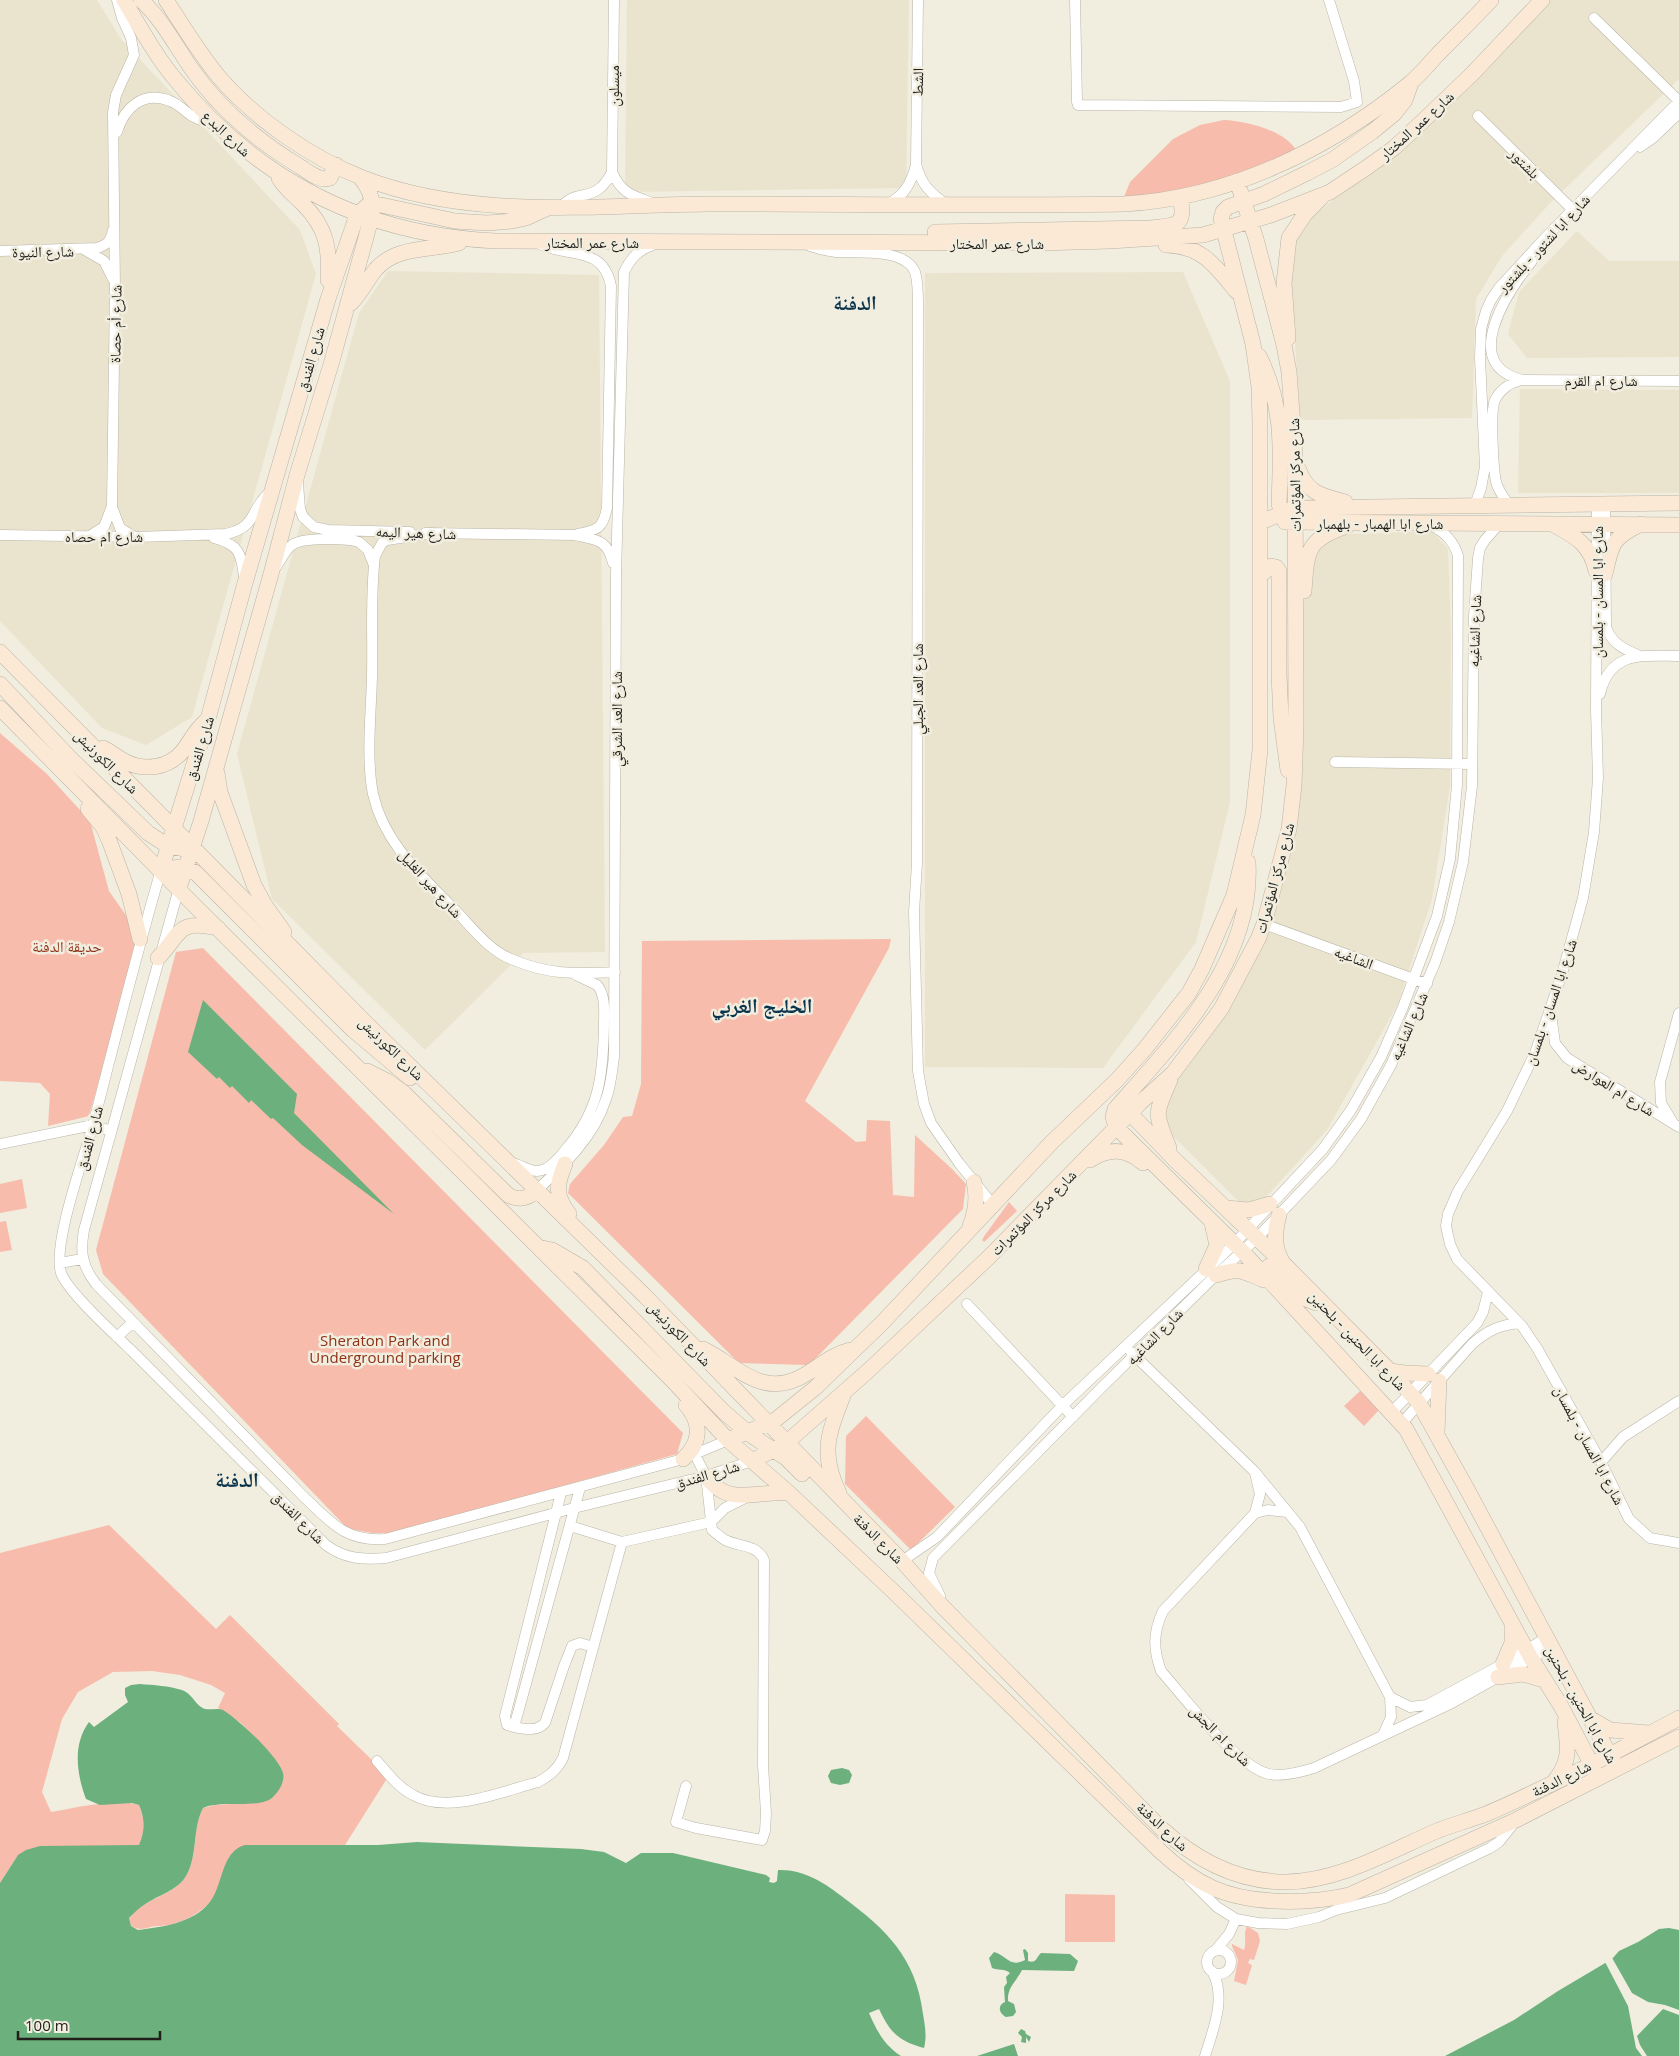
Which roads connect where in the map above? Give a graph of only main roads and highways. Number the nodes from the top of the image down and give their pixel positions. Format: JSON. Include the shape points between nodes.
{"nodes":[{"id":1,"x":124,"y":0,"type":"edge"},
{"id":2,"x":141,"y":0,"type":"edge"},
{"id":3,"x":166,"y":0,"type":"edge"},
{"id":4,"x":1491,"y":0,"type":"edge"},
{"id":5,"x":1542,"y":0,"type":"edge"},
{"id":6,"x":1411,"y":82,"type":"junction"},
{"id":7,"x":336,"y":165,"type":"junction"},
{"id":8,"x":276,"y":172,"type":"junction"},
{"id":9,"x":360,"y":177,"type":"junction"},
{"id":10,"x":1237,"y":181,"type":"junction"},
{"id":11,"x":1330,"y":192,"type":"junction"},
{"id":12,"x":1180,"y":197,"type":"junction"},
{"id":13,"x":1244,"y":201,"type":"junction"},
{"id":14,"x":556,"y":206,"type":"junction"},
{"id":15,"x":367,"y":213,"type":"junction"},
{"id":16,"x":1250,"y":222,"type":"junction"},
{"id":17,"x":1223,"y":229,"type":"junction"},
{"id":18,"x":1142,"y":239,"type":"junction"},
{"id":19,"x":470,"y":240,"type":"junction"},
{"id":20,"x":906,"y":242,"type":"junction"},
{"id":21,"x":1241,"y":297,"type":"junction"},
{"id":22,"x":328,"y":300,"type":"junction"},
{"id":23,"x":346,"y":308,"type":"junction"},
{"id":24,"x":1253,"y":344,"type":"junction"},
{"id":25,"x":1289,"y":372,"type":"junction"},
{"id":26,"x":1295,"y":455,"type":"junction"},
{"id":27,"x":1679,"y":503,"type":"edge"},
{"id":28,"x":1358,"y":507,"type":"junction"},
{"id":29,"x":1290,"y":514,"type":"junction"},
{"id":30,"x":1261,"y":522,"type":"junction"},
{"id":31,"x":1356,"y":523,"type":"junction"},
{"id":32,"x":1552,"y":524,"type":"junction"},
{"id":33,"x":1643,"y":524,"type":"junction"},
{"id":34,"x":1679,"y":524,"type":"edge"},
{"id":35,"x":1262,"y":575,"type":"junction"},
{"id":36,"x":0,"y":652,"type":"edge"},
{"id":37,"x":0,"y":684,"type":"edge"},
{"id":38,"x":1296,"y":690,"type":"junction"},
{"id":39,"x":0,"y":708,"type":"edge"},
{"id":40,"x":208,"y":719,"type":"junction"},
{"id":41,"x":88,"y":741,"type":"junction"},
{"id":42,"x":216,"y":766,"type":"junction"},
{"id":43,"x":1294,"y":785,"type":"junction"},
{"id":44,"x":78,"y":787,"type":"junction"},
{"id":45,"x":174,"y":828,"type":"junction"},
{"id":46,"x":168,"y":846,"type":"junction"},
{"id":47,"x":193,"y":846,"type":"junction"},
{"id":48,"x":1247,"y":846,"type":"junction"},
{"id":49,"x":186,"y":868,"type":"junction"},
{"id":50,"x":161,"y":870,"type":"junction"},
{"id":51,"x":179,"y":888,"type":"junction"},
{"id":52,"x":218,"y":928,"type":"junction"},
{"id":53,"x":140,"y":939,"type":"road end"},
{"id":54,"x":289,"y":945,"type":"junction"},
{"id":55,"x":158,"y":958,"type":"road end"},
{"id":56,"x":359,"y":1068,"type":"junction"},
{"id":57,"x":1173,"y":1073,"type":"junction"},
{"id":58,"x":1108,"y":1090,"type":"junction"},
{"id":59,"x":437,"y":1093,"type":"junction"},
{"id":60,"x":1126,"y":1108,"type":"junction"},
{"id":61,"x":1116,"y":1127,"type":"junction"},
{"id":62,"x":1175,"y":1160,"type":"junction"},
{"id":63,"x":565,"y":1164,"type":"road end"},
{"id":64,"x":1078,"y":1168,"type":"junction"},
{"id":65,"x":1158,"y":1169,"type":"junction"},
{"id":66,"x":974,"y":1182,"type":"road end"},
{"id":67,"x":536,"y":1191,"type":"junction"},
{"id":68,"x":1181,"y":1192,"type":"junction"},
{"id":69,"x":1226,"y":1208,"type":"junction"},
{"id":70,"x":1212,"y":1223,"type":"junction"},
{"id":71,"x":968,"y":1231,"type":"junction"},
{"id":72,"x":584,"y":1239,"type":"junction"},
{"id":73,"x":1245,"y":1240,"type":"junction"},
{"id":74,"x":536,"y":1246,"type":"junction"},
{"id":75,"x":1282,"y":1262,"type":"junction"},
{"id":76,"x":1271,"y":1282,"type":"junction"},
{"id":77,"x":1324,"y":1304,"type":"junction"},
{"id":78,"x":690,"y":1343,"type":"junction"},
{"id":79,"x":855,"y":1348,"type":"junction"},
{"id":80,"x":1390,"y":1370,"type":"junction"},
{"id":81,"x":672,"y":1380,"type":"junction"},
{"id":82,"x":845,"y":1392,"type":"junction"},
{"id":83,"x":767,"y":1424,"type":"junction"},
{"id":84,"x":747,"y":1432,"type":"junction"},
{"id":85,"x":1436,"y":1433,"type":"junction"},
{"id":86,"x":728,"y":1440,"type":"junction"},
{"id":87,"x":780,"y":1447,"type":"junction"},
{"id":88,"x":689,"y":1457,"type":"road end"},
{"id":89,"x":752,"y":1461,"type":"junction"},
{"id":90,"x":706,"y":1476,"type":"road end"},
{"id":91,"x":789,"y":1493,"type":"junction"},
{"id":92,"x":845,"y":1504,"type":"junction"},
{"id":93,"x":943,"y":1607,"type":"junction"},
{"id":94,"x":1512,"y":1620,"type":"junction"},
{"id":95,"x":1544,"y":1680,"type":"junction"},
{"id":96,"x":1560,"y":1706,"type":"junction"},
{"id":97,"x":1590,"y":1718,"type":"junction"},
{"id":98,"x":1679,"y":1718,"type":"edge"},
{"id":99,"x":1649,"y":1733,"type":"junction"},
{"id":100,"x":1679,"y":1737,"type":"edge"},
{"id":101,"x":1609,"y":1755,"type":"junction"},
{"id":102,"x":1591,"y":1764,"type":"junction"},
{"id":103,"x":1618,"y":1770,"type":"junction"},
{"id":104,"x":1599,"y":1780,"type":"junction"},
{"id":105,"x":1553,"y":1783,"type":"junction"},
{"id":106,"x":1355,"y":1892,"type":"junction"},
{"id":107,"x":1336,"y":1910,"type":"road end"}],
"edges":[{"from":1,"to":8,"type":"main road","name":"شارع البدع","via":[[164,65],[214,124],[252,157]]},
{"from":2,"to":7,"type":"main road","via":[[152,10],[208,91],[230,114],[290,161],[319,178],[330,178]]},
{"from":3,"to":7,"type":"main road","via":[[202,55],[240,99],[280,132]]},
{"from":4,"to":6,"type":"main road"},
{"from":5,"to":11,"type":"main road","name":"شارع عمر المختار","via":[[1473,73],[1394,148]]},
{"from":6,"to":10,"type":"main road","via":[[1331,139],[1294,159]]},
{"from":6,"to":13,"type":"main road","via":[[1405,100],[1394,114],[1350,149],[1299,177]]},
{"from":7,"to":9,"type":"main road"},
{"from":8,"to":15,"type":"main road","name":"شارع البدع","via":[[312,194]]},
{"from":8,"to":22,"type":"main road","via":[[324,232],[329,263]]},
{"from":9,"to":14,"type":"main road","via":[[395,189],[463,204]]},
{"from":9,"to":15,"type":"main road","via":[[369,190]]},
{"from":10,"to":12,"type":"main road"},
{"from":10,"to":13,"type":"main road","name":"شارع مركز المؤتمرات"},
{"from":11,"to":16,"type":"main road","name":"شارع عمر المختار"},
{"from":11,"to":25,"type":"main road","via":[[1305,214],[1289,238],[1284,283]]},
{"from":12,"to":14,"type":"main road","via":[[1124,204]]},
{"from":12,"to":20,"type":"main road","via":[[1183,212],[1177,224],[1122,230],[936,232]]},
{"from":13,"to":16,"type":"main road","name":"شارع مركز المؤتمرات"},
{"from":13,"to":17,"type":"main road","via":[[1223,212]]},
{"from":14,"to":15,"type":"main road","via":[[526,218],[487,223]]},
{"from":15,"to":19,"type":"main road","name":"شارع عمر المختار","via":[[424,233]]},
{"from":15,"to":22,"type":"main road","name":"شارع الفندق"},
{"from":15,"to":23,"type":"main road","name":"شارع الفندق"},
{"from":16,"to":17,"type":"main road","name":"شارع عمر المختار"},
{"from":16,"to":25,"type":"main road","name":"شارع مركز المؤتمرات"},
{"from":17,"to":18,"type":"main road","name":"شارع عمر المختار","via":[[1203,235]]},
{"from":17,"to":21,"type":"main road"},
{"from":18,"to":20,"type":"main road","name":"شارع عمر المختار","via":[[1040,243]]},
{"from":18,"to":21,"type":"main road","via":[[1198,252],[1217,267]]},
{"from":19,"to":20,"type":"main road","name":"شارع عمر المختار"},
{"from":19,"to":23,"type":"main road","via":[[392,256],[378,268]]},
{"from":21,"to":24,"type":"main road"},
{"from":22,"to":40,"type":"main road","name":"شارع الفندق"},
{"from":23,"to":42,"type":"main road","name":"شارع الفندق"},
{"from":24,"to":29,"type":"main road","via":[[1273,388],[1278,410],[1279,504]]},
{"from":24,"to":30,"type":"main road","via":[[1260,400]]},
{"from":25,"to":26,"type":"main road","name":"شارع مركز المؤتمرات"},
{"from":26,"to":28,"type":"main road","via":[[1305,485],[1317,494]]},
{"from":26,"to":29,"type":"main road","name":"شارع مركز المؤتمرات"},
{"from":27,"to":28,"type":"main road","name":"شارع ابا الهمبار - بلهمبار"},
{"from":28,"to":29,"type":"main road","name":"شارع ابا الهمبار - بلهمبار"},
{"from":29,"to":30,"type":"main road","name":"شارع ابا الهمبار - بلهمبار"},
{"from":29,"to":31,"type":"main road","name":"شارع ابا الهمبار - بلهمبار"},
{"from":29,"to":38,"type":"main road","name":"شارع مركز المؤتمرات"},
{"from":30,"to":35,"type":"main road"},
{"from":31,"to":32,"type":"main road","name":"شارع ابا الهمبار - بلهمبار"},
{"from":31,"to":38,"type":"main road","via":[[1322,537],[1307,554],[1303,667]]},
{"from":32,"to":33,"type":"main road","name":"شارع ابا الهمبار - بلهمبار"},
{"from":32,"to":33,"type":"main road","via":[[1584,544],[1600,572],[1614,542],[1628,530]]},
{"from":33,"to":34,"type":"main road","name":"شارع ابا الهمبار - بلهمبار"},
{"from":35,"to":43,"type":"main road","via":[[1271,566],[1279,571],[1281,718],[1286,765]]},
{"from":35,"to":48,"type":"main road","via":[[1260,750]]},
{"from":36,"to":41,"type":"main road","name":"شارع الكورنيش"},
{"from":37,"to":46,"type":"main road","via":[[126,812]]},
{"from":38,"to":43,"type":"main road","name":"شارع مركز المؤتمرات"},
{"from":39,"to":44,"type":"main road"},
{"from":40,"to":41,"type":"main road","via":[[180,754],[158,766],[132,765]]},
{"from":40,"to":45,"type":"main road","name":"شارع الفندق"},
{"from":41,"to":45,"type":"main road","name":"شارع الكورنيش"},
{"from":42,"to":47,"type":"main road","name":"شارع الفندق"},
{"from":42,"to":54,"type":"main road","via":[[220,792],[254,885],[279,922]]},
{"from":43,"to":57,"type":"main road","name":"شارع مركز المؤتمرات","via":[[1289,829],[1264,924],[1221,1009]]},
{"from":44,"to":50,"type":"main road"},
{"from":44,"to":53,"type":"main road","via":[[86,806],[109,840],[129,894]]},
{"from":45,"to":46,"type":"main road","name":"شارع الفندق"},
{"from":45,"to":47,"type":"main road","name":"شارع الكورنيش"},
{"from":46,"to":47,"type":"main road","via":[[184,849]]},
{"from":46,"to":50,"type":"main road","name":"شارع الفندق"},
{"from":47,"to":49,"type":"main road","name":"شارع الفندق"},
{"from":47,"to":54,"type":"main road","name":"شارع الكورنيش"},
{"from":48,"to":58,"type":"main road","via":[[1234,895],[1189,993]]},
{"from":48,"to":60,"type":"main road","via":[[1246,910],[1222,970],[1191,1021]]},
{"from":49,"to":50,"type":"main road"},
{"from":49,"to":51,"type":"main road","name":"شارع الفندق"},
{"from":49,"to":59,"type":"main road","via":[[199,875],[353,1030],[413,1080]]},
{"from":50,"to":51,"type":"main road"},
{"from":51,"to":52,"type":"main road"},
{"from":52,"to":55,"type":"main road","via":[[196,925],[184,928],[172,938]]},
{"from":52,"to":56,"type":"main road"},
{"from":54,"to":59,"type":"main road","name":"شارع الكورنيش"},
{"from":56,"to":67,"type":"main road","via":[[404,1093],[508,1195],[524,1199]]},
{"from":56,"to":74,"type":"main road"},
{"from":57,"to":60,"type":"main road","name":"شارع مركز المؤتمرات"},
{"from":57,"to":62,"type":"main road","via":[[1159,1103],[1158,1114]]},
{"from":58,"to":60,"type":"main road","name":"شارع ابا الحنين - بلحنين"},
{"from":58,"to":71,"type":"main road","via":[[1052,1142]]},
{"from":59,"to":67,"type":"main road","name":"شارع الكورنيش"},
{"from":60,"to":61,"type":"main road","name":"شارع مركز المؤتمرات"},
{"from":60,"to":62,"type":"main road","name":"شارع ابا الحنين - بلحنين"},
{"from":61,"to":64,"type":"main road","name":"شارع مركز المؤتمرات"},
{"from":61,"to":65,"type":"main road","name":"شارع ابا الحنين - بلحنين"},
{"from":62,"to":69,"type":"main road","name":"شارع ابا الحنين - بلحنين"},
{"from":63,"to":72,"type":"main road","via":[[558,1182],[558,1196]]},
{"from":64,"to":65,"type":"main road","via":[[1101,1153],[1115,1150],[1132,1154],[1149,1167]]},
{"from":64,"to":82,"type":"main road","name":"شارع مركز المؤتمرات","via":[[988,1258]]},
{"from":65,"to":68,"type":"main road","name":"شارع ابا الحنين - بلحنين"},
{"from":66,"to":71,"type":"main road","via":[[976,1205]]},
{"from":67,"to":72,"type":"main road","name":"شارع الكورنيش"},
{"from":68,"to":70,"type":"main road","name":"شارع ابا الحنين - بلحنين"},
{"from":68,"to":73,"type":"main road","via":[[1195,1196]]},
{"from":69,"to":73,"type":"main road","name":"شارع ابا الحنين - بلحنين"},
{"from":69,"to":75,"type":"main road","via":[[1275,1209],[1275,1244]]},
{"from":70,"to":73,"type":"main road","name":"شارع ابا الحنين - بلحنين"},
{"from":70,"to":76,"type":"main road","via":[[1217,1245],[1211,1272],[1243,1271]]},
{"from":71,"to":79,"type":"main road"},
{"from":72,"to":78,"type":"main road","name":"شارع الكورنيش"},
{"from":73,"to":75,"type":"main road","name":"شارع ابا الحنين - بلحنين"},
{"from":73,"to":76,"type":"main road","name":"شارع ابا الحنين - بلحنين"},
{"from":73,"to":77,"type":"main road","via":[[1306,1299]]},
{"from":74,"to":81,"type":"main road"},
{"from":74,"to":84,"type":"main road","via":[[566,1257],[594,1277]]},
{"from":75,"to":77,"type":"main road","name":"شارع ابا الحنين - بلحنين"},
{"from":76,"to":94,"type":"main road","name":"شارع ابا الحنين - بلحنين","via":[[1397,1418],[1412,1439]]},
{"from":77,"to":80,"type":"main road","name":"شارع ابا الحنين - بلحنين"},
{"from":78,"to":79,"type":"main road","via":[[754,1380],[769,1382],[798,1378],[828,1358]]},
{"from":78,"to":83,"type":"main road","name":"شارع الكورنيش"},
{"from":79,"to":83,"type":"main road","via":[[805,1397]]},
{"from":80,"to":85,"type":"main road","name":"شارع ابا الحنين - بلحنين","via":[[1415,1398]]},
{"from":80,"to":85,"type":"main road","via":[[1434,1378]]},
{"from":81,"to":86,"type":"main road"},
{"from":81,"to":88,"type":"main road","via":[[698,1427]]},
{"from":82,"to":87,"type":"main road","name":"شارع مركز المؤتمرات"},
{"from":82,"to":92,"type":"main road","via":[[828,1437],[827,1450],[830,1472]]},
{"from":83,"to":84,"type":"main road"},
{"from":83,"to":87,"type":"main road","name":"شارع الكورنيش"},
{"from":84,"to":86,"type":"main road"},
{"from":84,"to":87,"type":"main road"},
{"from":85,"to":97,"type":"main road","name":"شارع ابا الحنين - بلحنين"},
{"from":86,"to":89,"type":"main road"},
{"from":87,"to":89,"type":"main road","name":"شارع مركز المؤتمرات"},
{"from":87,"to":92,"type":"main road","name":"شارع الدفنة"},
{"from":87,"to":93,"type":"main road","via":[[791,1463],[927,1601]]},
{"from":89,"to":91,"type":"main road","name":"شارع الدفنة"},
{"from":90,"to":91,"type":"main road","via":[[722,1493],[748,1496]]},
{"from":91,"to":106,"type":"main road","name":"شارع الدفنة","via":[[1176,1866],[1213,1888],[1253,1898],[1328,1900]]},
{"from":92,"to":93,"type":"main road","name":"شارع الدفنة"},
{"from":93,"to":105,"type":"main road","name":"شارع الدفنة","via":[[1176,1842],[1209,1863],[1246,1877],[1285,1882],[1336,1874],[1486,1814]]},
{"from":94,"to":95,"type":"main road","name":"شارع ابا الحنين - بلحنين"},
{"from":94,"to":95,"type":"main road","via":[[1512,1643],[1501,1671]]},
{"from":95,"to":96,"type":"main road","name":"شارع ابا الحنين - بلحنين"},
{"from":96,"to":102,"type":"main road","name":"شارع ابا الحنين - بلحنين"},
{"from":96,"to":105,"type":"main road","via":[[1567,1758]]},
{"from":97,"to":99,"type":"main road","via":[[1610,1730]]},
{"from":97,"to":101,"type":"main road","name":"شارع ابا الحنين - بلحنين"},
{"from":98,"to":99,"type":"main road","name":"شارع الدفنة"},
{"from":99,"to":101,"type":"main road","name":"شارع الدفنة"},
{"from":100,"to":103,"type":"main road","name":"شارع الدفنة"},
{"from":101,"to":102,"type":"main road","name":"شارع الدفنة"},
{"from":101,"to":103,"type":"main road","name":"شارع ابا الحنين - بلحنين"},
{"from":102,"to":104,"type":"main road","name":"شارع ابا الحنين - بلحنين"},
{"from":102,"to":105,"type":"main road","name":"شارع الدفنة"},
{"from":103,"to":104,"type":"main road","name":"شارع الدفنة"},
{"from":104,"to":106,"type":"main road","name":"شارع الدفنة"},
{"from":106,"to":107,"type":"main road"}]}
